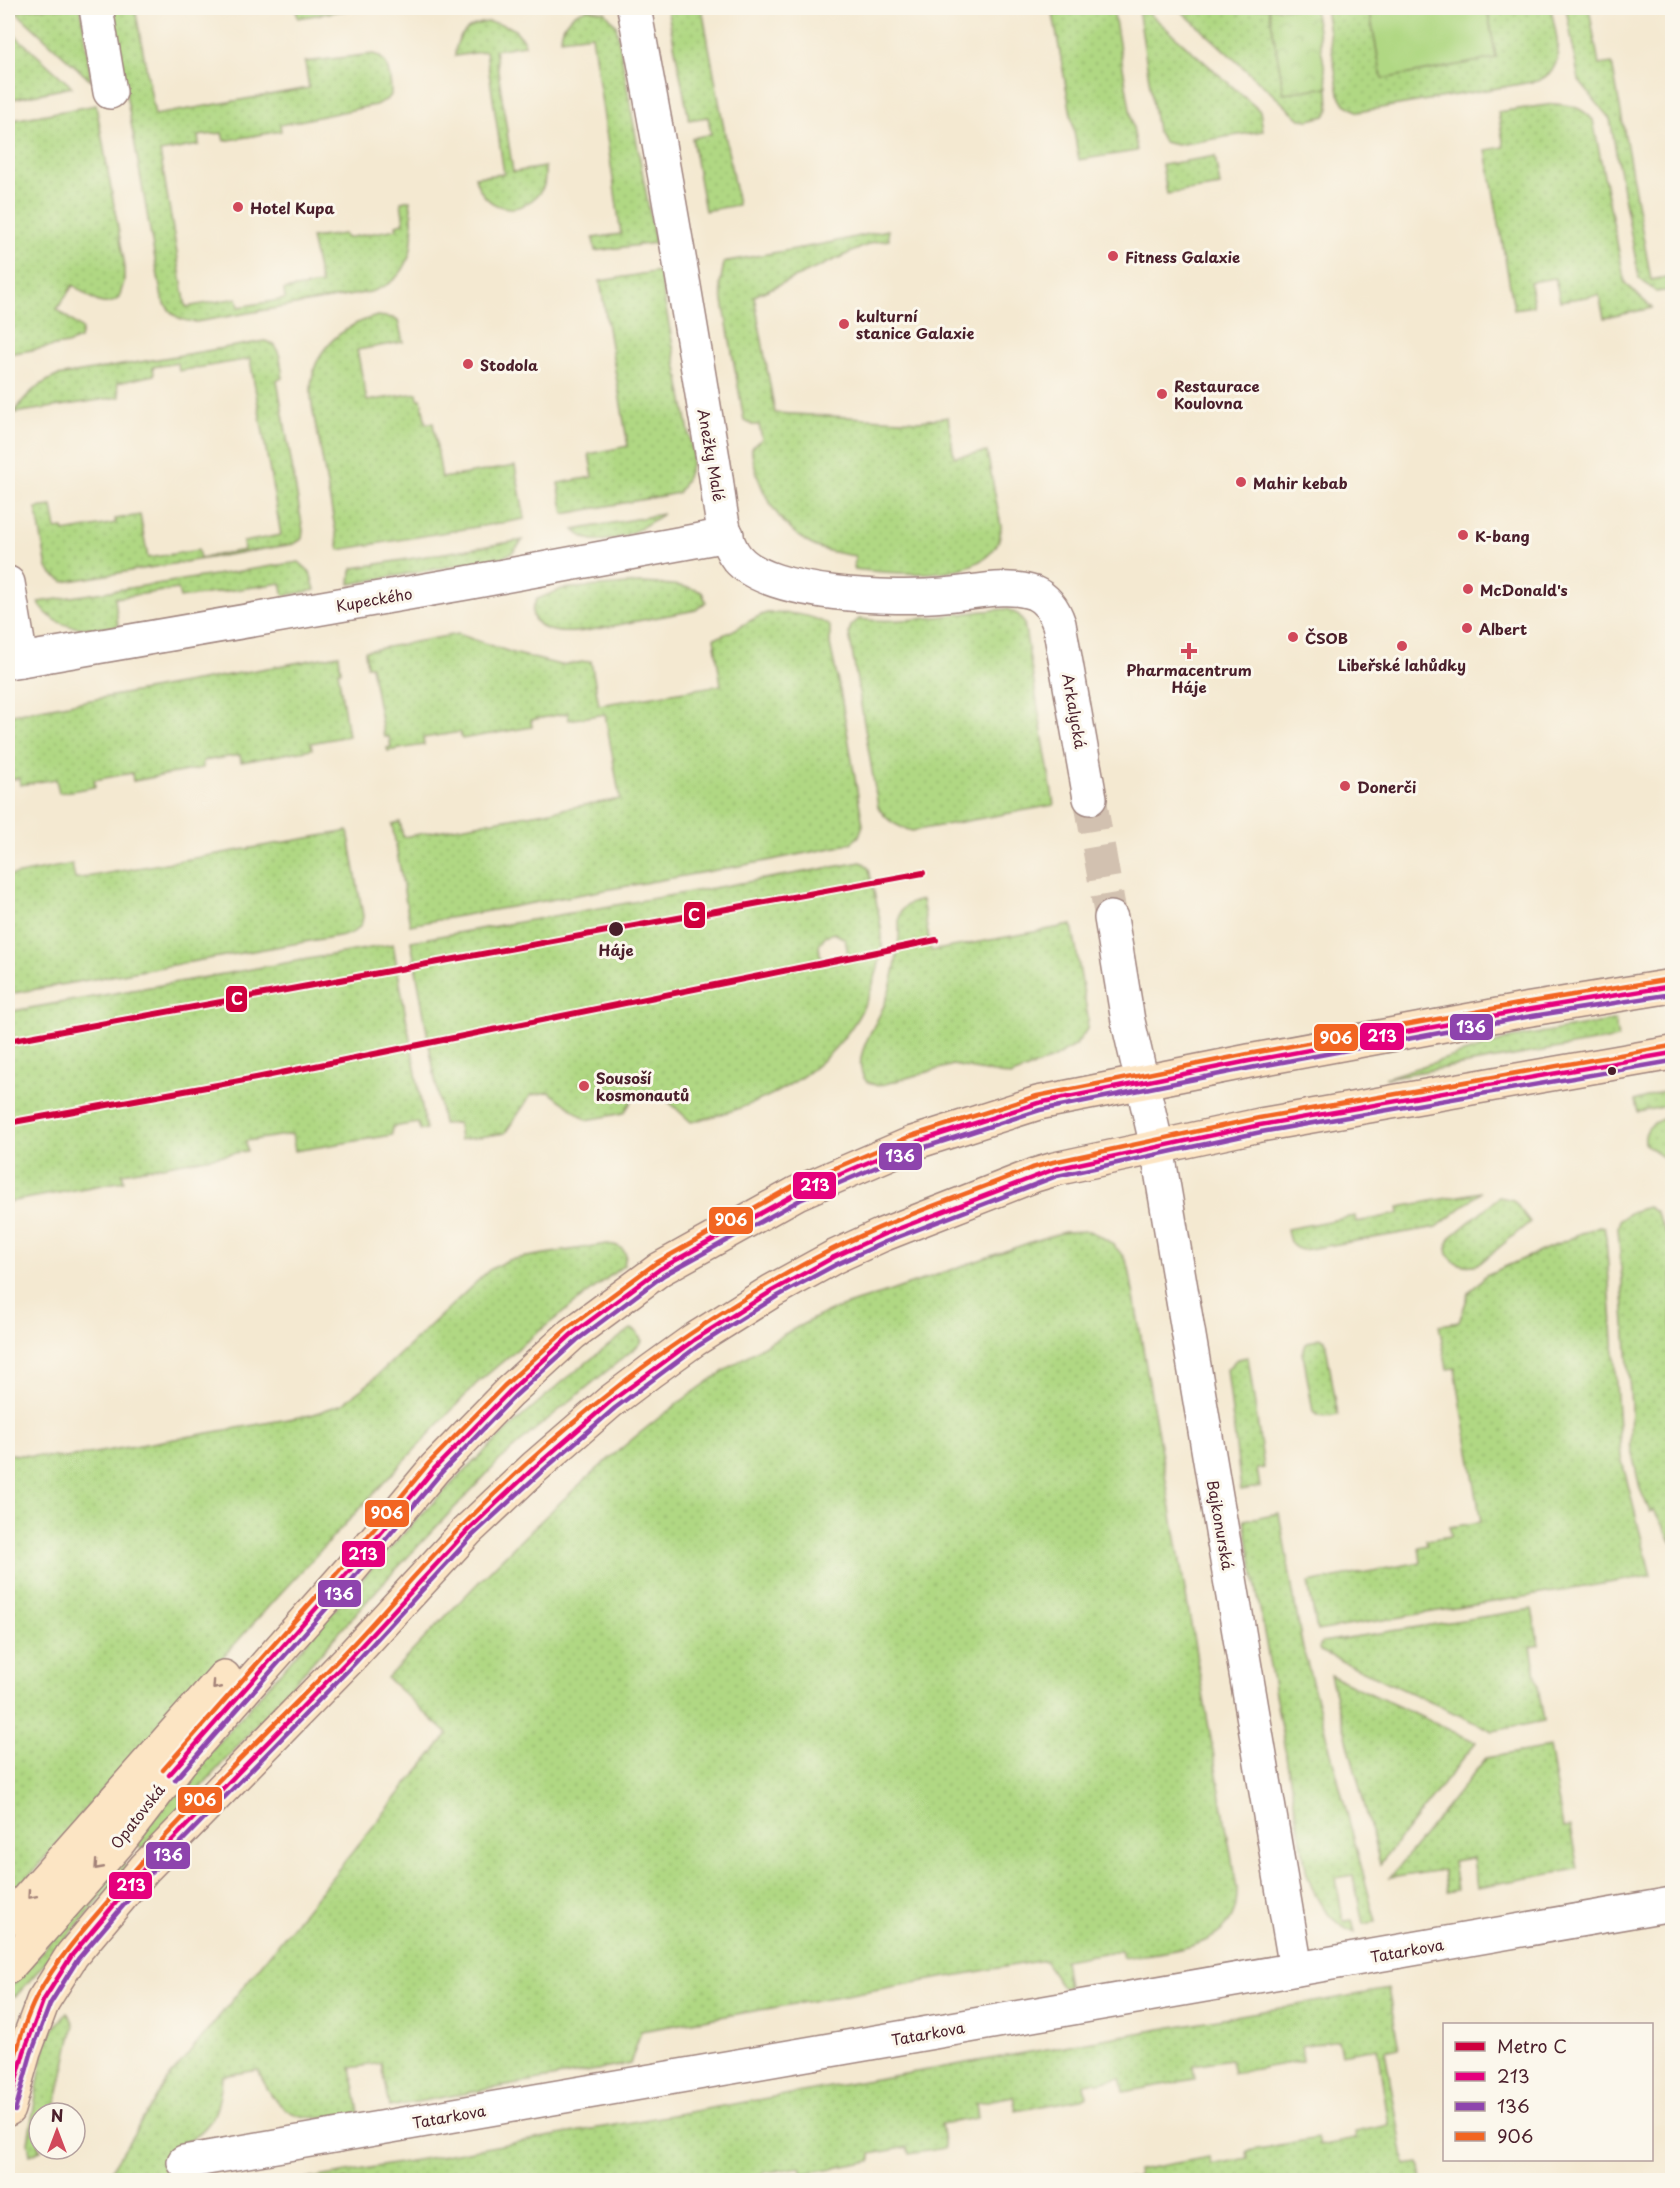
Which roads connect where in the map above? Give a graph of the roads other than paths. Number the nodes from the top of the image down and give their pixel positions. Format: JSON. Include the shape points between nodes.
{"nodes":[{"id":1,"x":96,"y":8,"type":"edge"},
{"id":2,"x":634,"y":8,"type":"edge"},
{"id":3,"x":110,"y":92,"type":"dead end"},
{"id":4,"x":727,"y":535,"type":"junction"},
{"id":5,"x":8,"y":583,"type":"edge"},
{"id":6,"x":1059,"y":624,"type":"joint"},
{"id":7,"x":14,"y":661,"type":"edge"},
{"id":8,"x":1090,"y":798,"type":"tunnel mouth"},
{"id":9,"x":1111,"y":918,"type":"tunnel mouth"},
{"id":10,"x":1672,"y":986,"type":"edge"},
{"id":11,"x":1672,"y":1053,"type":"edge"},
{"id":12,"x":1144,"y":1082,"type":"junction"},
{"id":13,"x":1157,"y":1147,"type":"junction"},
{"id":14,"x":393,"y":1516,"type":"junction"},
{"id":15,"x":1672,"y":1904,"type":"edge"},
{"id":16,"x":8,"y":1919,"type":"edge"},
{"id":17,"x":8,"y":1966,"type":"edge"},
{"id":18,"x":1296,"y":1969,"type":"junction"},
{"id":19,"x":8,"y":2091,"type":"edge"},
{"id":20,"x":184,"y":2162,"type":"dead end"}],
"edges":[{"from":1,"to":3,"type":"street"},
{"from":2,"to":4,"type":"street","name":"Anežky Malé"},
{"from":4,"to":6,"type":"street","name":"Anežky Malé","via":[[739,561],[793,585],[914,597],[1021,590],[1043,598]]},
{"from":4,"to":7,"type":"street","name":"Kupeckého"},
{"from":5,"to":7,"type":"street","name":"Kupeckého"},
{"from":6,"to":8,"type":"street","name":"Arkalycká"},
{"from":9,"to":12,"type":"street","via":[[1128,1022]]},
{"from":10,"to":12,"type":"main road","name":"Opatovská"},
{"from":11,"to":13,"type":"main road","via":[[1260,1125]]},
{"from":12,"to":13,"type":"street","name":"Bajkonurská"},
{"from":12,"to":14,"type":"main road","name":"Opatovská","via":[[1038,1103],[913,1143],[797,1193],[660,1269],[572,1334],[509,1392]]},
{"from":13,"to":18,"type":"street","name":"Bajkonurská"},
{"from":13,"to":19,"type":"main road","via":[[1035,1175],[834,1257],[694,1340],[610,1402],[467,1531],[146,1868],[58,1975],[40,2009]]},
{"from":14,"to":16,"type":"main road","one_way":true,"via":[[340,1547]]},
{"from":14,"to":17,"type":"main road","name":"Opatovská","one_way":true,"via":[[181,1761],[118,1843]]},
{"from":15,"to":18,"type":"street","name":"Tatarkova"},
{"from":18,"to":20,"type":"street","name":"Tatarkova"}]}
